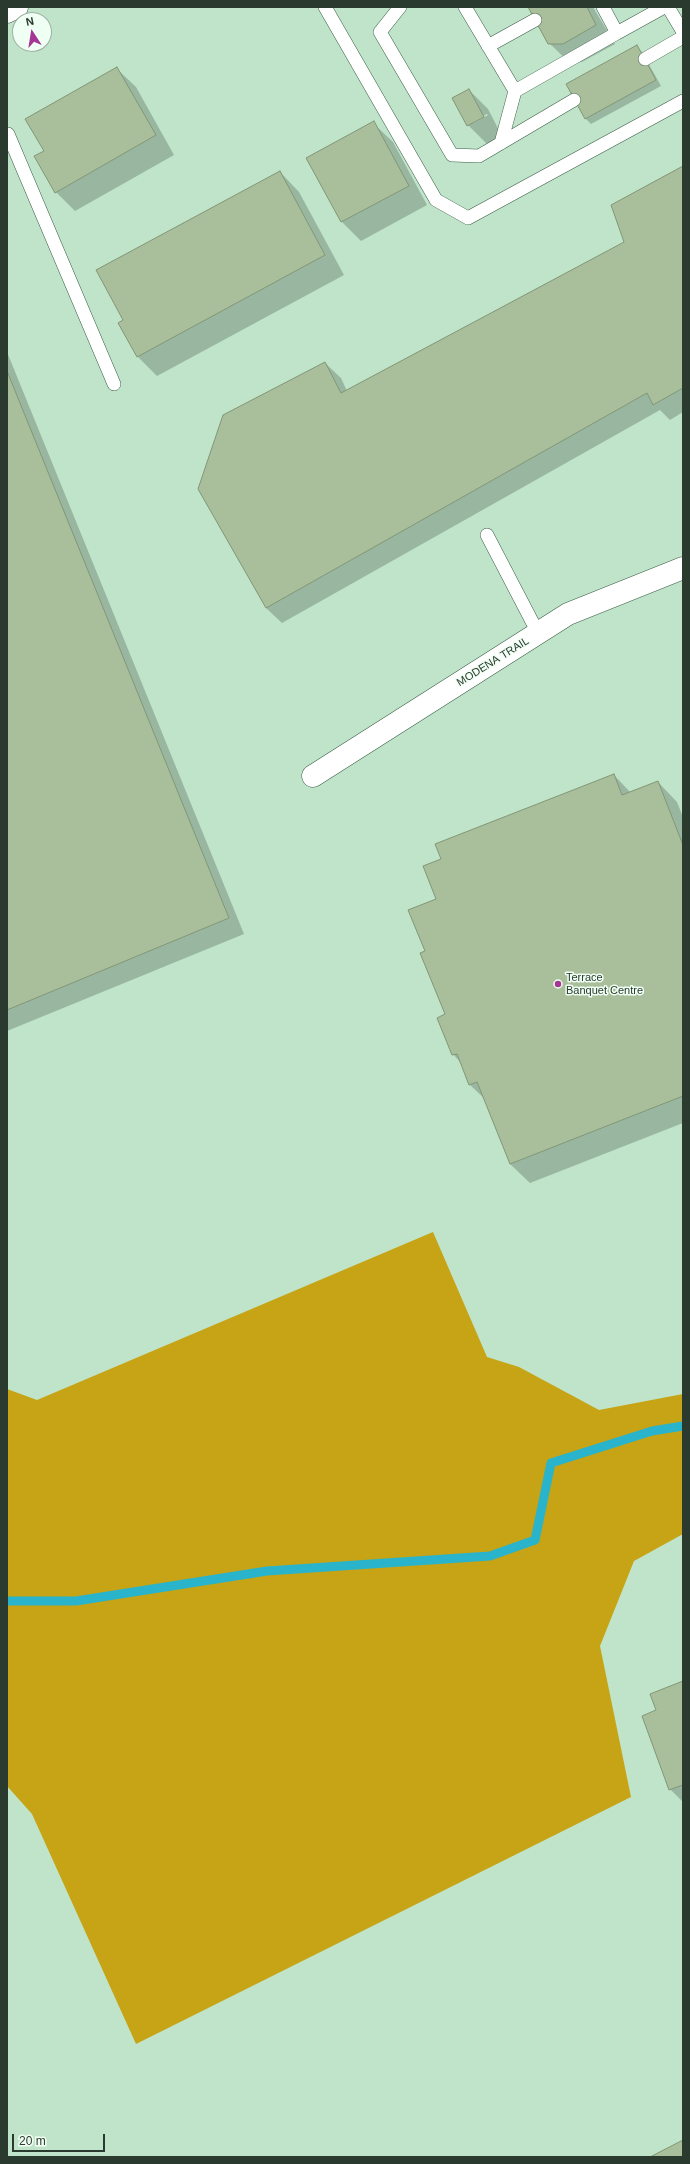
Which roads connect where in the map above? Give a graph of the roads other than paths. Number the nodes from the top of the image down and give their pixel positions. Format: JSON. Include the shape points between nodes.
{"nodes":[{"id":1,"x":17,"y":7,"type":"edge"},
{"id":2,"x":325,"y":7,"type":"edge"},
{"id":3,"x":400,"y":7,"type":"edge"},
{"id":4,"x":465,"y":7,"type":"edge"},
{"id":5,"x":603,"y":7,"type":"edge"},
{"id":6,"x":664,"y":7,"type":"edge"},
{"id":7,"x":668,"y":7,"type":"edge"},
{"id":8,"x":7,"y":12,"type":"edge"},
{"id":9,"x":535,"y":20,"type":"dead end"},
{"id":10,"x":683,"y":32,"type":"edge"},
{"id":11,"x":618,"y":33,"type":"junction"},
{"id":12,"x":683,"y":37,"type":"edge"},
{"id":13,"x":488,"y":46,"type":"junction"},
{"id":14,"x":645,"y":59,"type":"dead end"},
{"id":15,"x":515,"y":91,"type":"junction"},
{"id":16,"x":574,"y":100,"type":"dead end"},
{"id":17,"x":683,"y":101,"type":"edge"},
{"id":18,"x":8,"y":134,"type":"dead end"},
{"id":19,"x":501,"y":143,"type":"junction"},
{"id":20,"x":114,"y":384,"type":"dead end"},
{"id":21,"x":488,"y":535,"type":"dead end"},
{"id":22,"x":683,"y":568,"type":"edge"},
{"id":23,"x":538,"y":634,"type":"junction"},
{"id":24,"x":312,"y":776,"type":"dead end"}],
"edges":[{"from":1,"to":8,"type":"street"},
{"from":2,"to":17,"type":"lane","via":[[436,200],[468,218]]},
{"from":3,"to":19,"type":"lane","via":[[380,32],[452,155],[479,156]]},
{"from":4,"to":13,"type":"lane"},
{"from":5,"to":11,"type":"lane"},
{"from":6,"to":11,"type":"lane"},
{"from":7,"to":10,"type":"lane"},
{"from":9,"to":13,"type":"lane"},
{"from":11,"to":15,"type":"lane"},
{"from":12,"to":14,"type":"lane"},
{"from":13,"to":15,"type":"lane"},
{"from":15,"to":19,"type":"lane"},
{"from":16,"to":19,"type":"lane"},
{"from":18,"to":20,"type":"lane"},
{"from":21,"to":23,"type":"lane"},
{"from":22,"to":23,"type":"street","name":"MODENA TRAIL","via":[[568,614]]},
{"from":23,"to":24,"type":"street","name":"MODENA TRAIL"}]}
